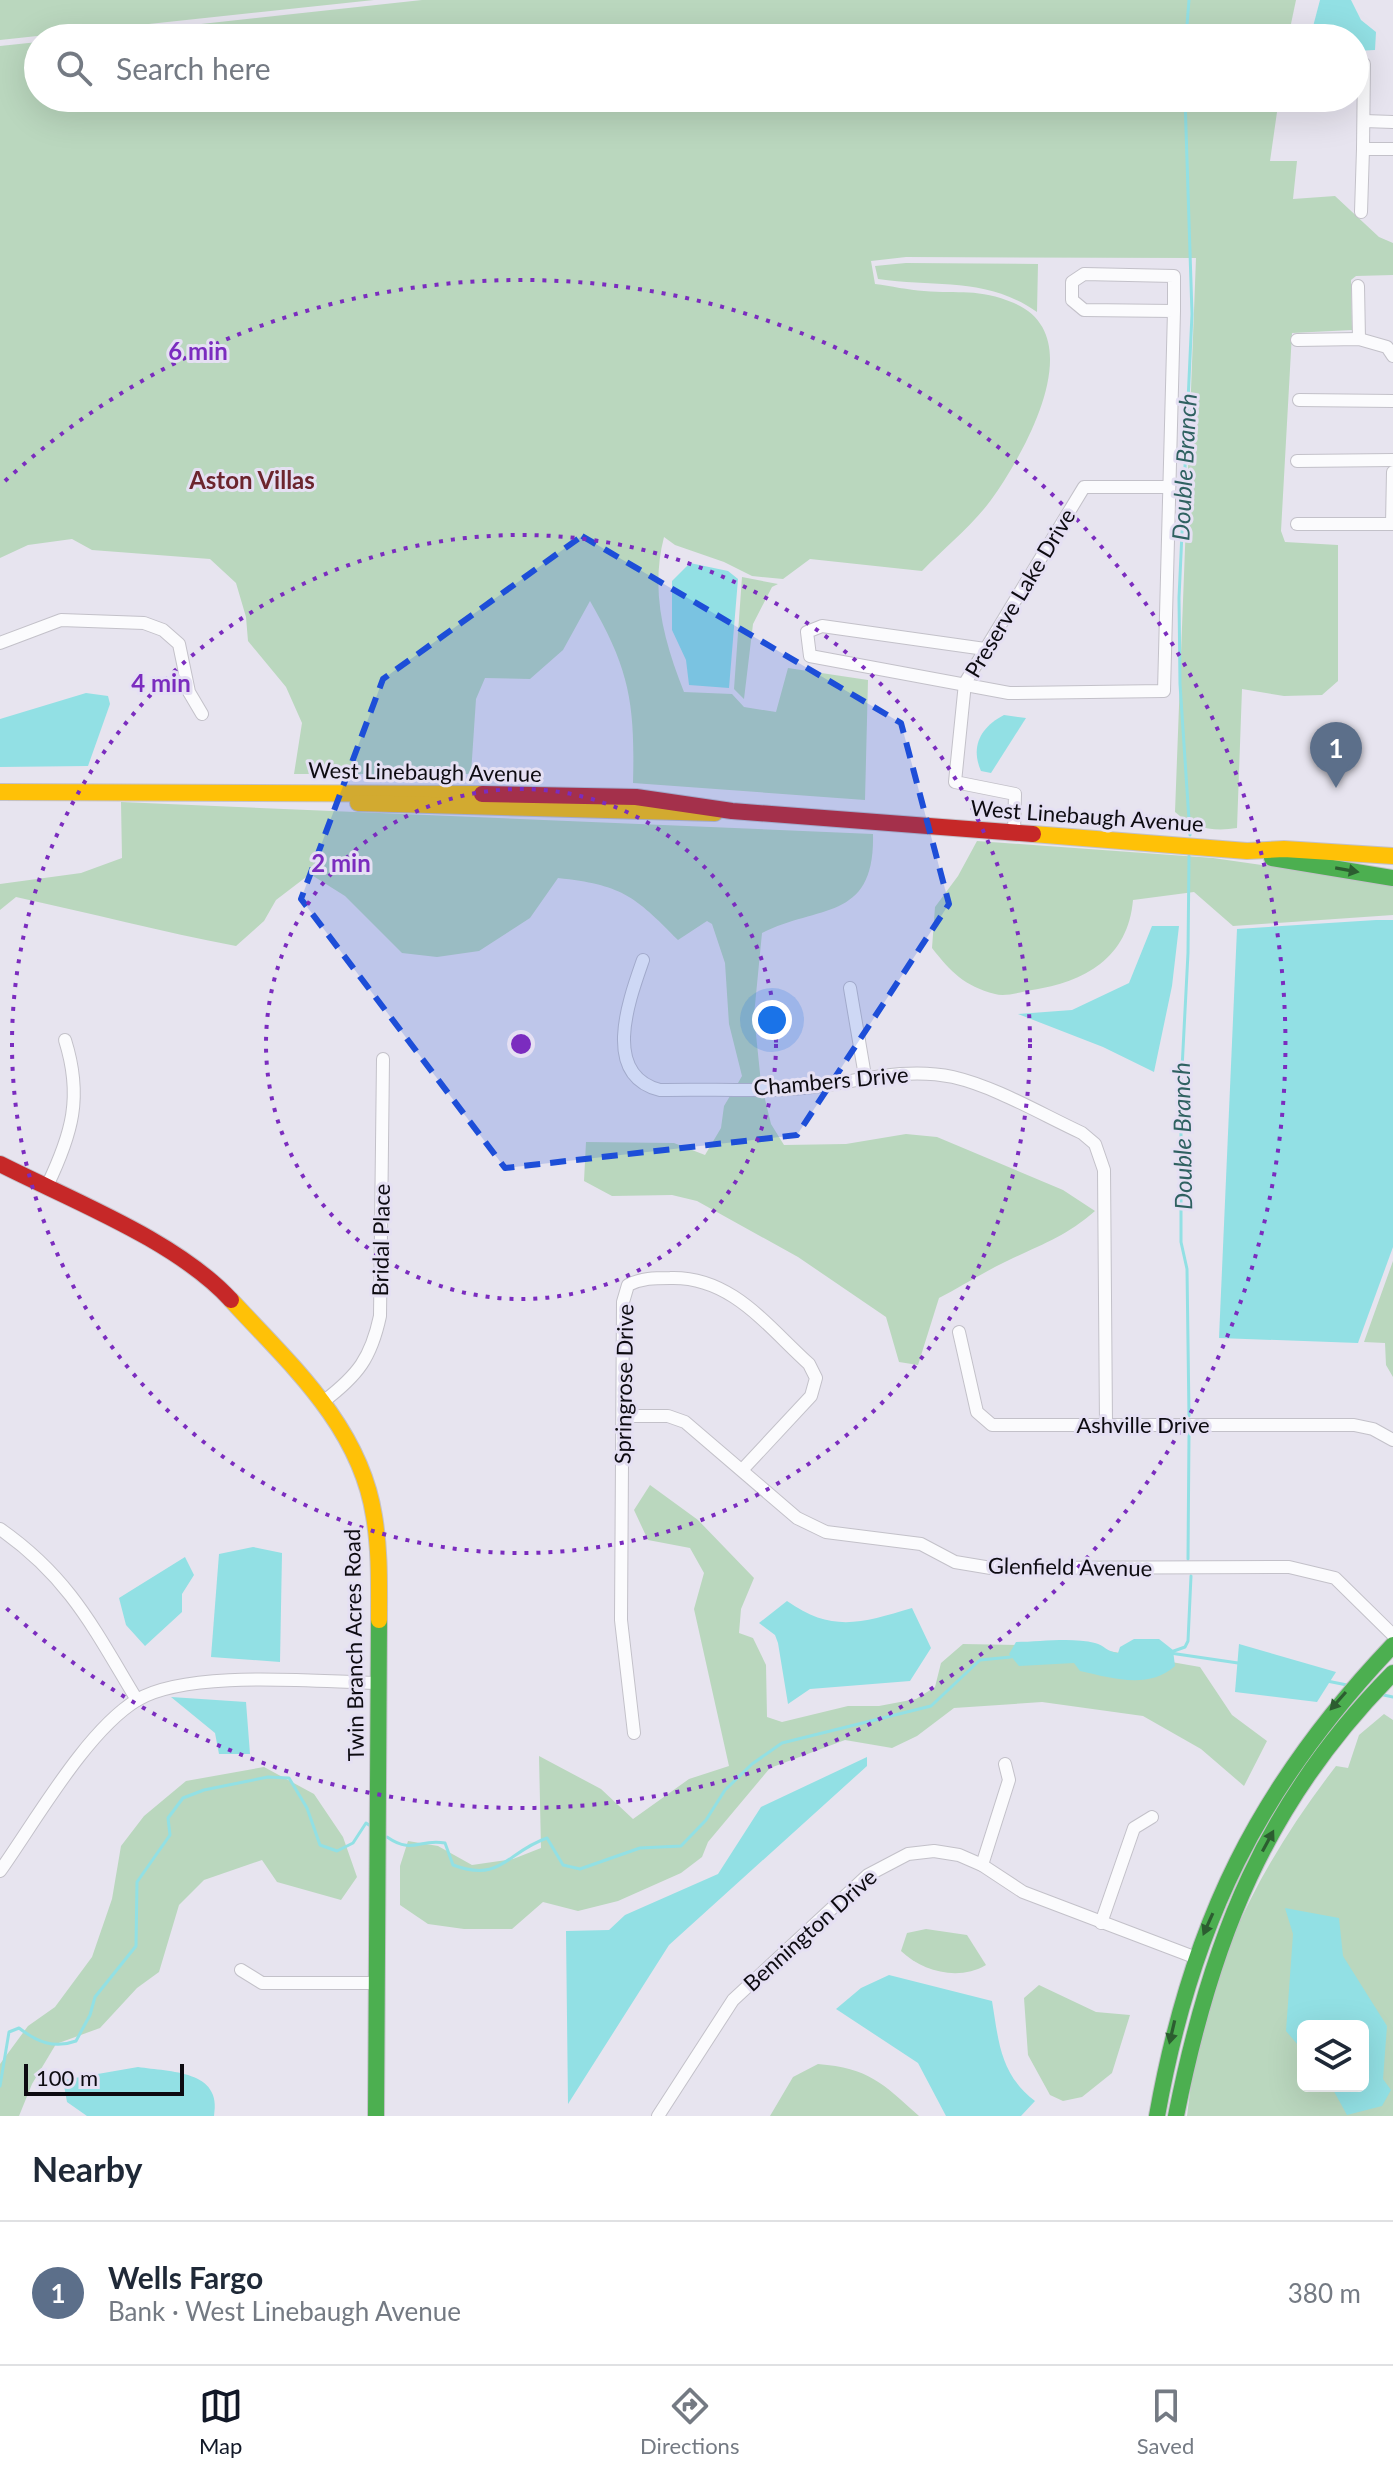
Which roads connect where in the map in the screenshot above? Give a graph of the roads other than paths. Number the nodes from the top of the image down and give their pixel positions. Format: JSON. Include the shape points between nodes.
{"nodes":[{"id":1,"x":1364,"y":112,"type":"edge"},
{"id":2,"x":1364,"y":121,"type":"junction"},
{"id":3,"x":1393,"y":122,"type":"edge"},
{"id":4,"x":1363,"y":149,"type":"junction"},
{"id":5,"x":1393,"y":149,"type":"edge"},
{"id":6,"x":1361,"y":212,"type":"dead end"},
{"id":7,"x":1358,"y":286,"type":"dead end"},
{"id":8,"x":1174,"y":311,"type":"junction"},
{"id":9,"x":1359,"y":339,"type":"junction"},
{"id":10,"x":1297,"y":340,"type":"dead end"},
{"id":11,"x":1393,"y":356,"type":"edge"},
{"id":12,"x":1299,"y":400,"type":"dead end"},
{"id":13,"x":1393,"y":401,"type":"edge"},
{"id":14,"x":1393,"y":460,"type":"edge"},
{"id":15,"x":1297,"y":461,"type":"dead end"},
{"id":16,"x":1393,"y":472,"type":"edge"},
{"id":17,"x":1168,"y":487,"type":"junction"},
{"id":18,"x":1297,"y":524,"type":"dead end"},
{"id":19,"x":1392,"y":524,"type":"edge"},
{"id":20,"x":0,"y":643,"type":"edge"},
{"id":21,"x":985,"y":649,"type":"junction"},
{"id":22,"x":965,"y":683,"type":"junction"},
{"id":23,"x":202,"y":714,"type":"dead end"},
{"id":24,"x":0,"y":792,"type":"edge"},
{"id":25,"x":1014,"y":832,"type":"junction"},
{"id":26,"x":1247,"y":851,"type":"junction"},
{"id":27,"x":1393,"y":856,"type":"edge"},
{"id":28,"x":1393,"y":878,"type":"edge"},
{"id":29,"x":643,"y":960,"type":"dead end"},
{"id":30,"x":850,"y":988,"type":"dead end"},
{"id":31,"x":65,"y":1040,"type":"dead end"},
{"id":32,"x":383,"y":1059,"type":"dead end"},
{"id":33,"x":865,"y":1076,"type":"junction"},
{"id":34,"x":0,"y":1164,"type":"edge"},
{"id":35,"x":47,"y":1186,"type":"junction"},
{"id":36,"x":959,"y":1332,"type":"dead end"},
{"id":37,"x":324,"y":1401,"type":"junction"},
{"id":38,"x":623,"y":1416,"type":"junction"},
{"id":39,"x":1106,"y":1424,"type":"junction"},
{"id":40,"x":1393,"y":1440,"type":"edge"},
{"id":41,"x":743,"y":1469,"type":"junction"},
{"id":42,"x":0,"y":1529,"type":"edge"},
{"id":43,"x":1393,"y":1635,"type":"edge"},
{"id":44,"x":1393,"y":1645,"type":"edge"},
{"id":45,"x":1393,"y":1673,"type":"edge"},
{"id":46,"x":379,"y":1683,"type":"junction"},
{"id":47,"x":137,"y":1700,"type":"junction"},
{"id":48,"x":634,"y":1733,"type":"dead end"},
{"id":49,"x":1005,"y":1764,"type":"dead end"},
{"id":50,"x":1323,"y":1773,"type":"dead end"},
{"id":51,"x":1304,"y":1779,"type":"junction"},
{"id":52,"x":1152,"y":1817,"type":"dead end"},
{"id":53,"x":982,"y":1865,"type":"junction"},
{"id":54,"x":0,"y":1871,"type":"edge"},
{"id":55,"x":1101,"y":1923,"type":"junction"},
{"id":56,"x":1194,"y":1957,"type":"junction"},
{"id":57,"x":1213,"y":1963,"type":"junction"},
{"id":58,"x":241,"y":1970,"type":"dead end"},
{"id":59,"x":377,"y":1983,"type":"junction"},
{"id":60,"x":376,"y":2116,"type":"edge"},
{"id":61,"x":658,"y":2116,"type":"edge"},
{"id":62,"x":1157,"y":2116,"type":"edge"},
{"id":63,"x":1176,"y":2116,"type":"edge"}],
"edges":[{"from":1,"to":2,"type":"street"},
{"from":2,"to":3,"type":"street"},
{"from":2,"to":4,"type":"street"},
{"from":4,"to":5,"type":"street"},
{"from":4,"to":6,"type":"street"},
{"from":7,"to":9,"type":"street"},
{"from":8,"to":8,"type":"street","via":[[1084,310],[1072,300],[1072,282],[1084,274],[1174,276]]},
{"from":8,"to":17,"type":"street"},
{"from":9,"to":10,"type":"street"},
{"from":9,"to":11,"type":"street","via":[[1387,347]]},
{"from":12,"to":13,"type":"street"},
{"from":14,"to":15,"type":"street"},
{"from":16,"to":19,"type":"street"},
{"from":17,"to":21,"type":"street","name":"Preserve Lake Drive","via":[[1084,487]]},
{"from":17,"to":22,"type":"street","via":[[1164,691],[1009,693]]},
{"from":18,"to":19,"type":"street"},
{"from":20,"to":23,"type":"street","via":[[61,620],[144,623],[179,644],[189,692]]},
{"from":21,"to":22,"type":"street","name":"Preserve Lake Drive"},
{"from":21,"to":22,"type":"street","via":[[822,626],[807,632],[810,656]]},
{"from":22,"to":25,"type":"street","name":"Preserve Lake Drive","via":[[955,782],[1015,794]]},
{"from":24,"to":25,"type":"street","name":"West Linebaugh Avenue","via":[[694,801],[732,811]]},
{"from":25,"to":26,"type":"street","name":"West Linebaugh Avenue"},
{"from":26,"to":27,"type":"street","name":"West Linebaugh Avenue"},
{"from":26,"to":28,"type":"street","name":"West Linebaugh Avenue","one_way":true},
{"from":29,"to":33,"type":"street","name":"Chambers Drive","via":[[625,1014],[626,1064],[646,1086],[791,1089]]},
{"from":30,"to":33,"type":"street"},
{"from":31,"to":35,"type":"street","via":[[76,1073],[73,1119]]},
{"from":32,"to":37,"type":"street","name":"Bridal Place","via":[[380,1316],[373,1347],[351,1380]]},
{"from":33,"to":39,"type":"street","name":"Chambers Drive","via":[[917,1073],[955,1078],[1082,1133],[1095,1144],[1104,1170]]},
{"from":34,"to":35,"type":"street","name":"Twin Branch Acres Road"},
{"from":35,"to":37,"type":"street","name":"Twin Branch Acres Road","via":[[208,1274]]},
{"from":36,"to":39,"type":"street","name":"Ashville Drive","via":[[982,1420],[1018,1426]]},
{"from":37,"to":46,"type":"street","name":"Twin Branch Acres Road","via":[[354,1451],[374,1513]]},
{"from":38,"to":41,"type":"street","name":"Glenfield Avenue","via":[[668,1416],[685,1422]]},
{"from":38,"to":41,"type":"street","name":"Springrose Drive","via":[[623,1302],[628,1285],[642,1278],[694,1277],[717,1284],[809,1364],[816,1378],[811,1396]]},
{"from":38,"to":48,"type":"street","name":"Springrose Drive","via":[[621,1620]]},
{"from":39,"to":40,"type":"street","name":"Ashville Drive","via":[[1354,1425]]},
{"from":41,"to":43,"type":"street","name":"Glenfield Avenue","via":[[797,1518],[826,1532],[921,1544],[955,1562],[991,1568],[1289,1567],[1335,1578]]},
{"from":42,"to":47,"type":"street","via":[[31,1551],[74,1596]]},
{"from":44,"to":56,"type":"street","one_way":true,"via":[[1336,1703],[1296,1754],[1238,1858]]},
{"from":45,"to":51,"type":"street","via":[[1350,1716]]},
{"from":46,"to":47,"type":"street","via":[[220,1681]]},
{"from":46,"to":59,"type":"street","name":"Twin Branch Acres Road"},
{"from":47,"to":54,"type":"street","via":[[97,1735]]},
{"from":49,"to":53,"type":"street","via":[[1009,1780]]},
{"from":50,"to":51,"type":"street"},
{"from":57,"to":51,"type":"street","one_way":true,"via":[[1241,1892]]},
{"from":52,"to":55,"type":"street","via":[[1134,1828]]},
{"from":53,"to":55,"type":"street","name":"Bennington Drive","via":[[1023,1892]]},
{"from":53,"to":61,"type":"street","name":"Bennington Drive","via":[[934,1851],[908,1854],[868,1875],[733,2000]]},
{"from":55,"to":56,"type":"street","name":"Bennington Drive"},
{"from":56,"to":57,"type":"street"},
{"from":56,"to":62,"type":"street","one_way":true,"via":[[1177,2012]]},
{"from":57,"to":63,"type":"street"},
{"from":58,"to":59,"type":"street","via":[[262,1983]]},
{"from":59,"to":60,"type":"street","name":"Twin Branch Acres Road"}]}
